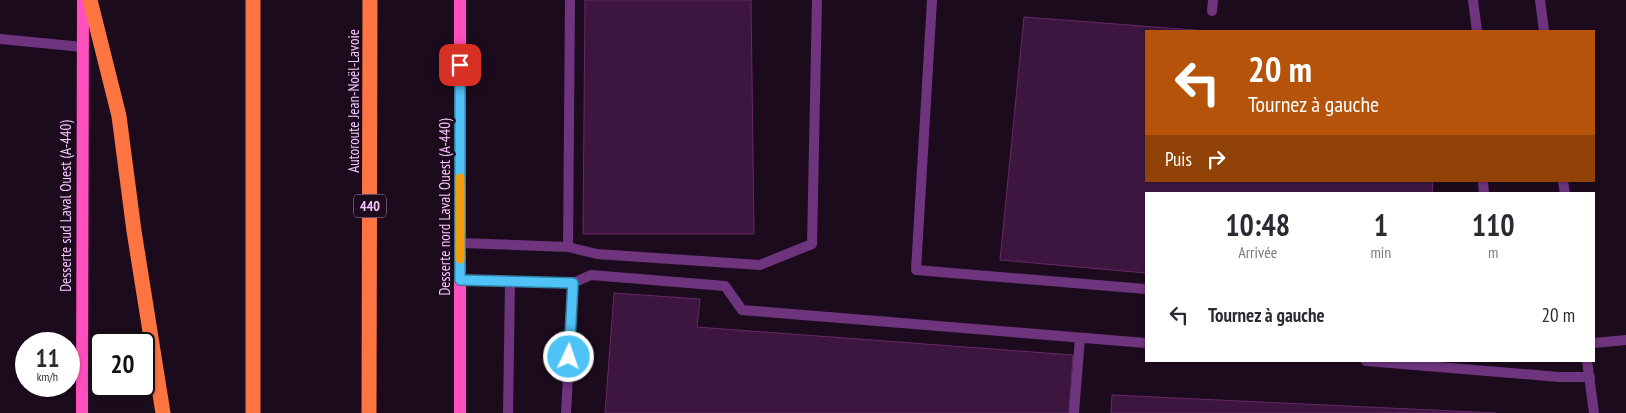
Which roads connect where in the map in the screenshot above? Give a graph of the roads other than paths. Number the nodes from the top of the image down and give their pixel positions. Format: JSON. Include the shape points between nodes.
{"nodes":[{"id":1,"x":83,"y":0,"type":"edge"},
{"id":2,"x":90,"y":0,"type":"edge"},
{"id":3,"x":253,"y":0,"type":"edge"},
{"id":4,"x":370,"y":0,"type":"edge"},
{"id":5,"x":460,"y":0,"type":"edge"},
{"id":6,"x":570,"y":0,"type":"edge"},
{"id":7,"x":817,"y":0,"type":"edge"},
{"id":8,"x":932,"y":0,"type":"edge"},
{"id":9,"x":1213,"y":0,"type":"edge"},
{"id":10,"x":1472,"y":0,"type":"edge"},
{"id":11,"x":1540,"y":0,"type":"edge"},
{"id":12,"x":1212,"y":11,"type":"dead end"},
{"id":13,"x":1477,"y":30,"type":"edge"},
{"id":14,"x":1544,"y":30,"type":"edge"},
{"id":15,"x":0,"y":39,"type":"edge"},
{"id":16,"x":83,"y":48,"type":"junction"},
{"id":17,"x":461,"y":243,"type":"junction"},
{"id":18,"x":568,"y":247,"type":"junction"},
{"id":19,"x":460,"y":280,"type":"junction"},
{"id":20,"x":510,"y":281,"type":"junction"},
{"id":21,"x":573,"y":283,"type":"junction"},
{"id":22,"x":1145,"y":289,"type":"edge"},
{"id":23,"x":1080,"y":338,"type":"junction"},
{"id":24,"x":1626,"y":340,"type":"edge"},
{"id":25,"x":1145,"y":343,"type":"edge"},
{"id":26,"x":1595,"y":344,"type":"edge"},
{"id":27,"x":1378,"y":362,"type":"edge"},
{"id":28,"x":1587,"y":362,"type":"edge"},
{"id":29,"x":1590,"y":377,"type":"junction"},
{"id":30,"x":82,"y":413,"type":"edge"},
{"id":31,"x":163,"y":413,"type":"edge"},
{"id":32,"x":253,"y":413,"type":"edge"},
{"id":33,"x":369,"y":413,"type":"edge"},
{"id":34,"x":460,"y":413,"type":"edge"},
{"id":35,"x":508,"y":413,"type":"edge"},
{"id":36,"x":566,"y":413,"type":"edge"},
{"id":37,"x":1074,"y":413,"type":"edge"},
{"id":38,"x":1594,"y":413,"type":"edge"}],
"edges":[{"from":1,"to":16,"type":"main road","name":"Desserte sud Laval Ouest (A-440)"},
{"from":2,"to":31,"type":"highway","via":[[118,116]]},
{"from":3,"to":32,"type":"highway"},
{"from":4,"to":33,"type":"highway","name":"Autoroute Jean-Noël-Lavoie","number":"440"},
{"from":5,"to":17,"type":"main road","name":"Desserte nord Laval Ouest (A-440)"},
{"from":6,"to":18,"type":"street"},
{"from":7,"to":18,"type":"street","via":[[812,244],[760,265],[597,254]]},
{"from":8,"to":22,"type":"street","via":[[916,270]]},
{"from":9,"to":12,"type":"street"},
{"from":10,"to":13,"type":"street"},
{"from":11,"to":14,"type":"street"},
{"from":15,"to":16,"type":"street"},
{"from":16,"to":30,"type":"main road","name":"Desserte sud Laval Ouest (A-440)"},
{"from":17,"to":18,"type":"street"},
{"from":17,"to":19,"type":"main road","name":"Desserte nord Laval Ouest (A-440)"},
{"from":19,"to":20,"type":"street"},
{"from":19,"to":34,"type":"main road","name":"Desserte nord Laval Ouest (A-440)"},
{"from":20,"to":21,"type":"street"},
{"from":20,"to":35,"type":"street"},
{"from":21,"to":23,"type":"street","via":[[591,275],[725,286],[742,310]]},
{"from":21,"to":36,"type":"street"},
{"from":23,"to":25,"type":"street"},
{"from":23,"to":37,"type":"street"},
{"from":24,"to":26,"type":"street"},
{"from":27,"to":29,"type":"street"},
{"from":28,"to":29,"type":"street"},
{"from":29,"to":38,"type":"street"}]}
